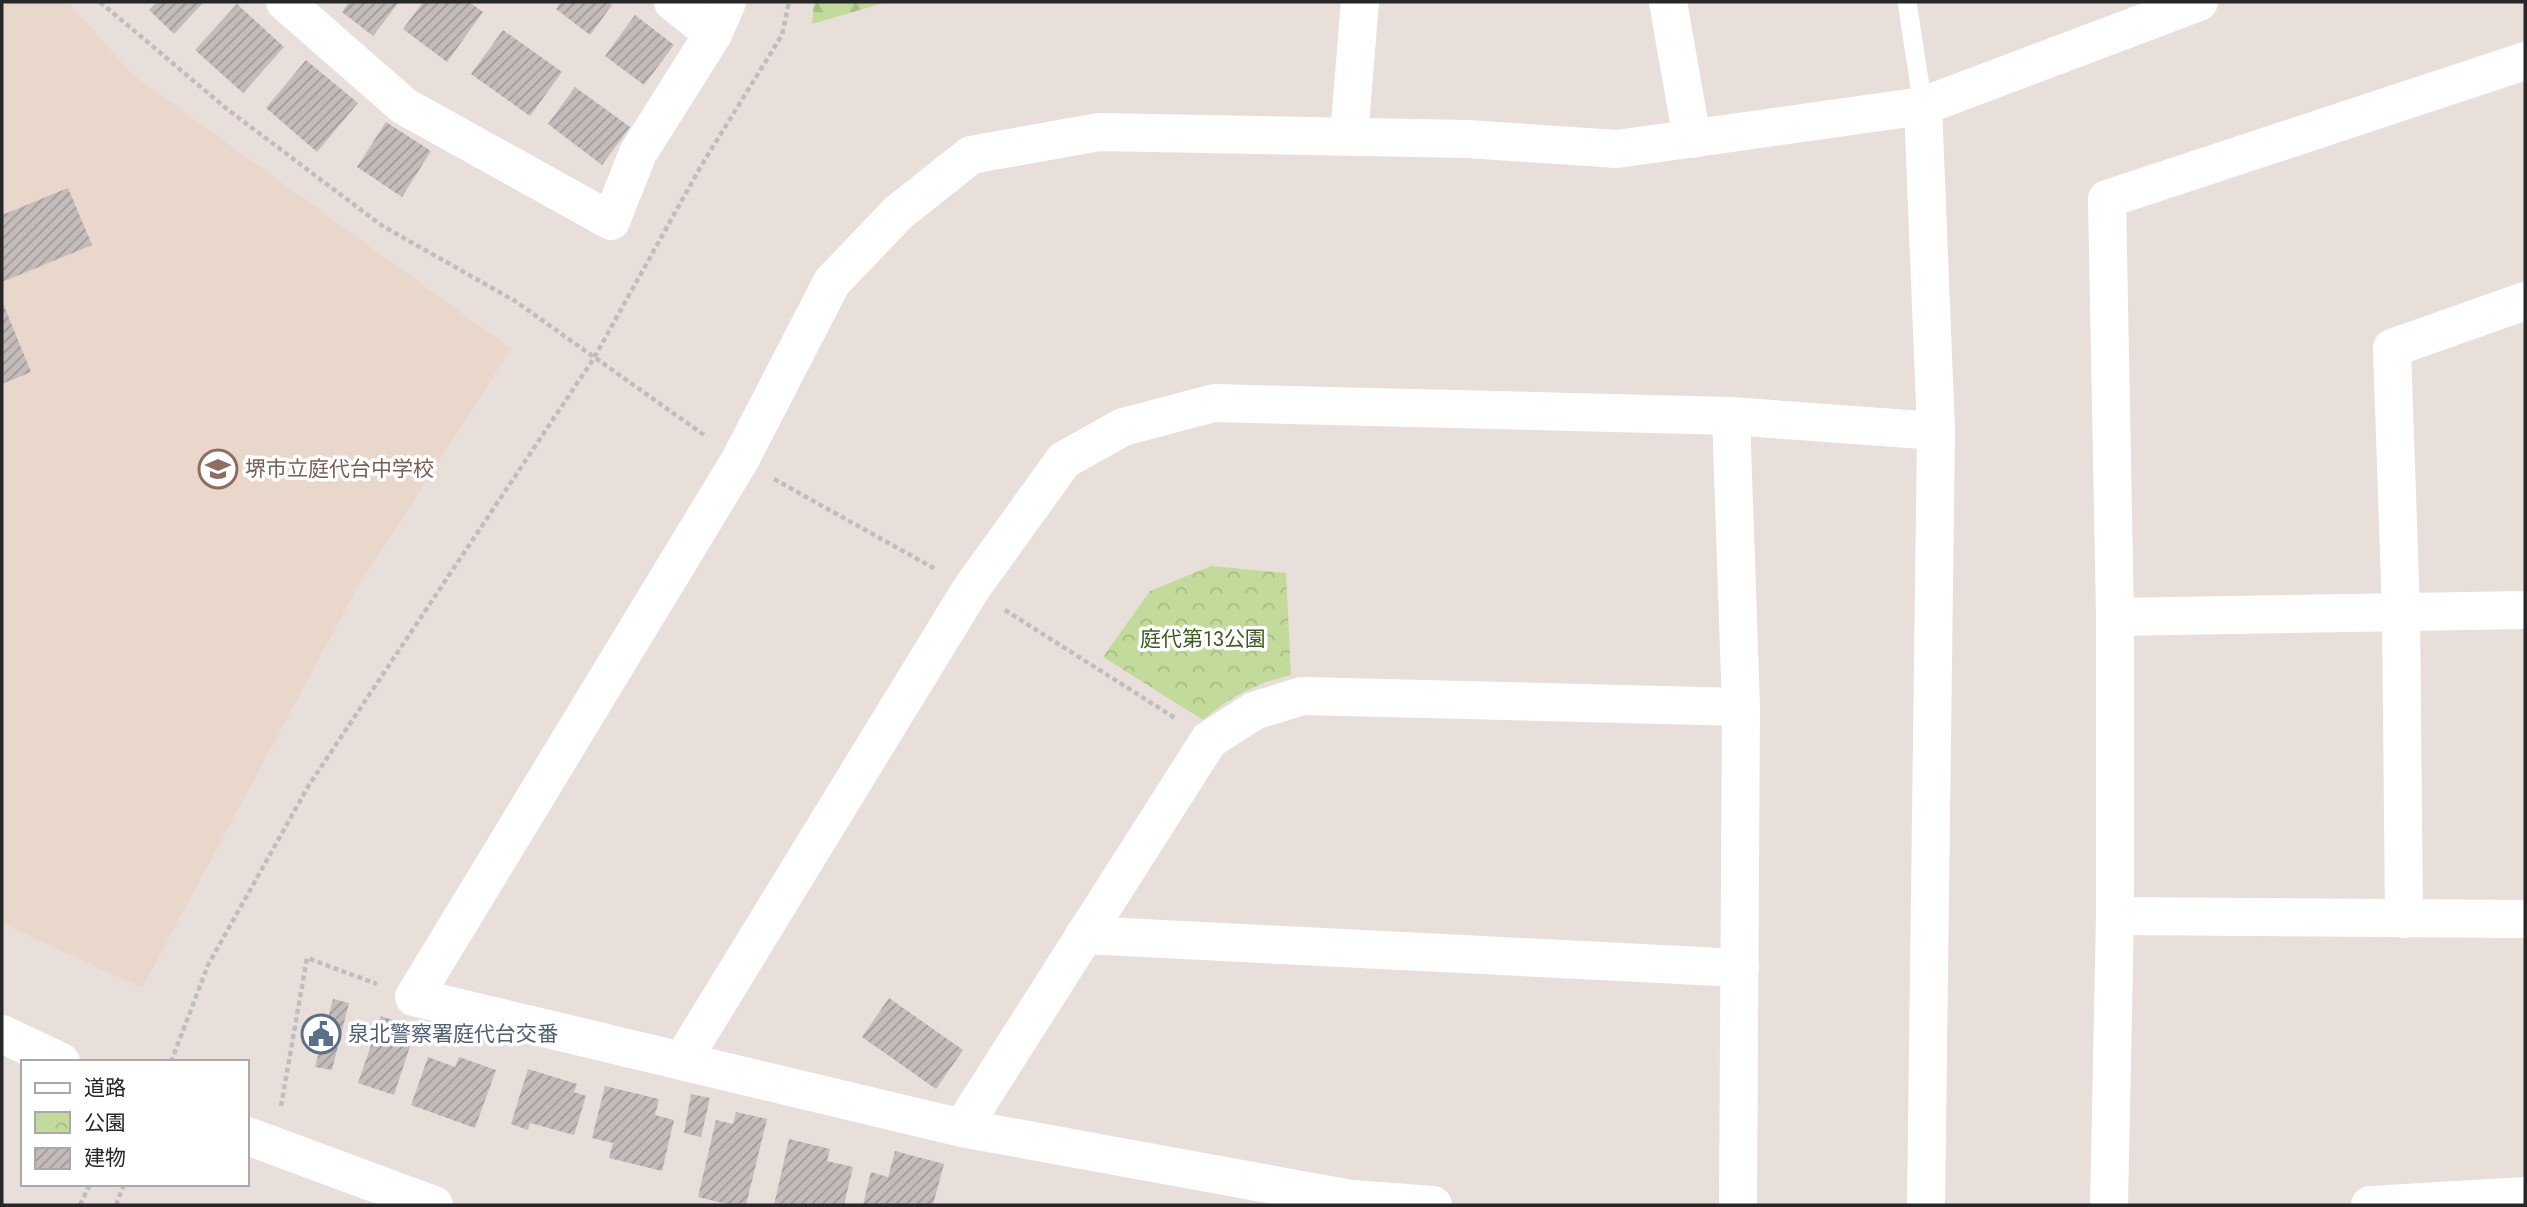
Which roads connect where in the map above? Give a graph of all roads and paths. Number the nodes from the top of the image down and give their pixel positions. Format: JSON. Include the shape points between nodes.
{"nodes":[{"id":1,"x":100,"y":2,"type":"edge"},
{"id":2,"x":285,"y":2,"type":"edge"},
{"id":3,"x":673,"y":2,"type":"edge"},
{"id":4,"x":789,"y":2,"type":"edge"},
{"id":5,"x":1360,"y":2,"type":"edge"},
{"id":6,"x":1668,"y":2,"type":"edge"},
{"id":7,"x":1907,"y":2,"type":"edge"},
{"id":8,"x":2199,"y":2,"type":"edge"},
{"id":9,"x":720,"y":18,"type":"edge"},
{"id":10,"x":2525,"y":61,"type":"edge"},
{"id":11,"x":1923,"y":106,"type":"junction"},
{"id":12,"x":1349,"y":136,"type":"junction"},
{"id":13,"x":1692,"y":139,"type":"junction"},
{"id":14,"x":2525,"y":301,"type":"edge"},
{"id":15,"x":594,"y":358,"type":"junction"},
{"id":16,"x":1731,"y":416,"type":"junction"},
{"id":17,"x":1936,"y":431,"type":"junction"},
{"id":18,"x":740,"y":460,"type":"junction"},
{"id":19,"x":2525,"y":610,"type":"edge"},
{"id":20,"x":2401,"y":612,"type":"junction"},
{"id":21,"x":2115,"y":617,"type":"junction"},
{"id":22,"x":1741,"y":707,"type":"junction"},
{"id":23,"x":2115,"y":916,"type":"junction"},
{"id":24,"x":2404,"y":919,"type":"junction"},
{"id":25,"x":2525,"y":919,"type":"edge"},
{"id":26,"x":1084,"y":935,"type":"junction"},
{"id":27,"x":1740,"y":968,"type":"junction"},
{"id":28,"x":414,"y":997,"type":"junction"},
{"id":29,"x":2,"y":1034,"type":"edge"},
{"id":30,"x":57,"y":1060,"type":"edge"},
{"id":31,"x":172,"y":1060,"type":"edge"},
{"id":32,"x":682,"y":1061,"type":"junction"},
{"id":33,"x":962,"y":1128,"type":"junction"},
{"id":34,"x":260,"y":1141,"type":"edge"},
{"id":35,"x":89,"y":1186,"type":"edge"},
{"id":36,"x":123,"y":1186,"type":"edge"},
{"id":37,"x":2525,"y":1196,"type":"edge"},
{"id":38,"x":80,"y":1205,"type":"edge"},
{"id":39,"x":116,"y":1205,"type":"edge"},
{"id":40,"x":433,"y":1205,"type":"edge"},
{"id":41,"x":1433,"y":1205,"type":"edge"},
{"id":42,"x":1738,"y":1205,"type":"edge"},
{"id":43,"x":1926,"y":1205,"type":"edge"},
{"id":44,"x":2109,"y":1205,"type":"edge"},
{"id":45,"x":2370,"y":1205,"type":"edge"}],
"edges":[{"from":1,"to":15,"type":"path","via":[[227,109],[381,225],[515,301]]},
{"from":2,"to":9,"type":"street","via":[[404,106],[611,221],[638,153]]},
{"from":3,"to":9,"type":"street"},
{"from":4,"to":15,"type":"path","via":[[782,35],[701,166]]},
{"from":5,"to":12,"type":"street"},
{"from":6,"to":13,"type":"street"},
{"from":7,"to":11,"type":"lane"},
{"from":8,"to":11,"type":"street"},
{"from":10,"to":21,"type":"street","via":[[2107,199]]},
{"from":11,"to":13,"type":"street"},
{"from":11,"to":17,"type":"street"},
{"from":12,"to":13,"type":"street","via":[[1617,149]]},
{"from":12,"to":18,"type":"street","via":[[1099,132],[971,155],[899,212],[832,282]]},
{"from":14,"to":20,"type":"street","via":[[2392,348]]},
{"from":15,"to":18,"type":"path"},
{"from":15,"to":31,"type":"path","via":[[309,786],[208,965]]},
{"from":16,"to":17,"type":"street"},
{"from":16,"to":22,"type":"street"},
{"from":16,"to":32,"type":"street","via":[[1214,403],[1122,427],[1065,460],[971,589]]},
{"from":17,"to":43,"type":"street"},
{"from":18,"to":28,"type":"street"},
{"from":19,"to":20,"type":"street"},
{"from":20,"to":21,"type":"street"},
{"from":20,"to":24,"type":"street"},
{"from":21,"to":23,"type":"street"},
{"from":22,"to":26,"type":"street","via":[[1302,695],[1254,711],[1209,740]]},
{"from":22,"to":27,"type":"street"},
{"from":23,"to":24,"type":"street"},
{"from":23,"to":44,"type":"street"},
{"from":24,"to":25,"type":"street"},
{"from":26,"to":27,"type":"street"},
{"from":26,"to":33,"type":"street"},
{"from":27,"to":42,"type":"street"},
{"from":28,"to":32,"type":"street"},
{"from":28,"to":34,"type":"path","via":[[307,957]]},
{"from":29,"to":30,"type":"street"},
{"from":32,"to":33,"type":"street"},
{"from":33,"to":41,"type":"street","via":[[1351,1199]]},
{"from":34,"to":40,"type":"street"},
{"from":35,"to":38,"type":"path"},
{"from":36,"to":39,"type":"path"},
{"from":37,"to":45,"type":"street"}]}
